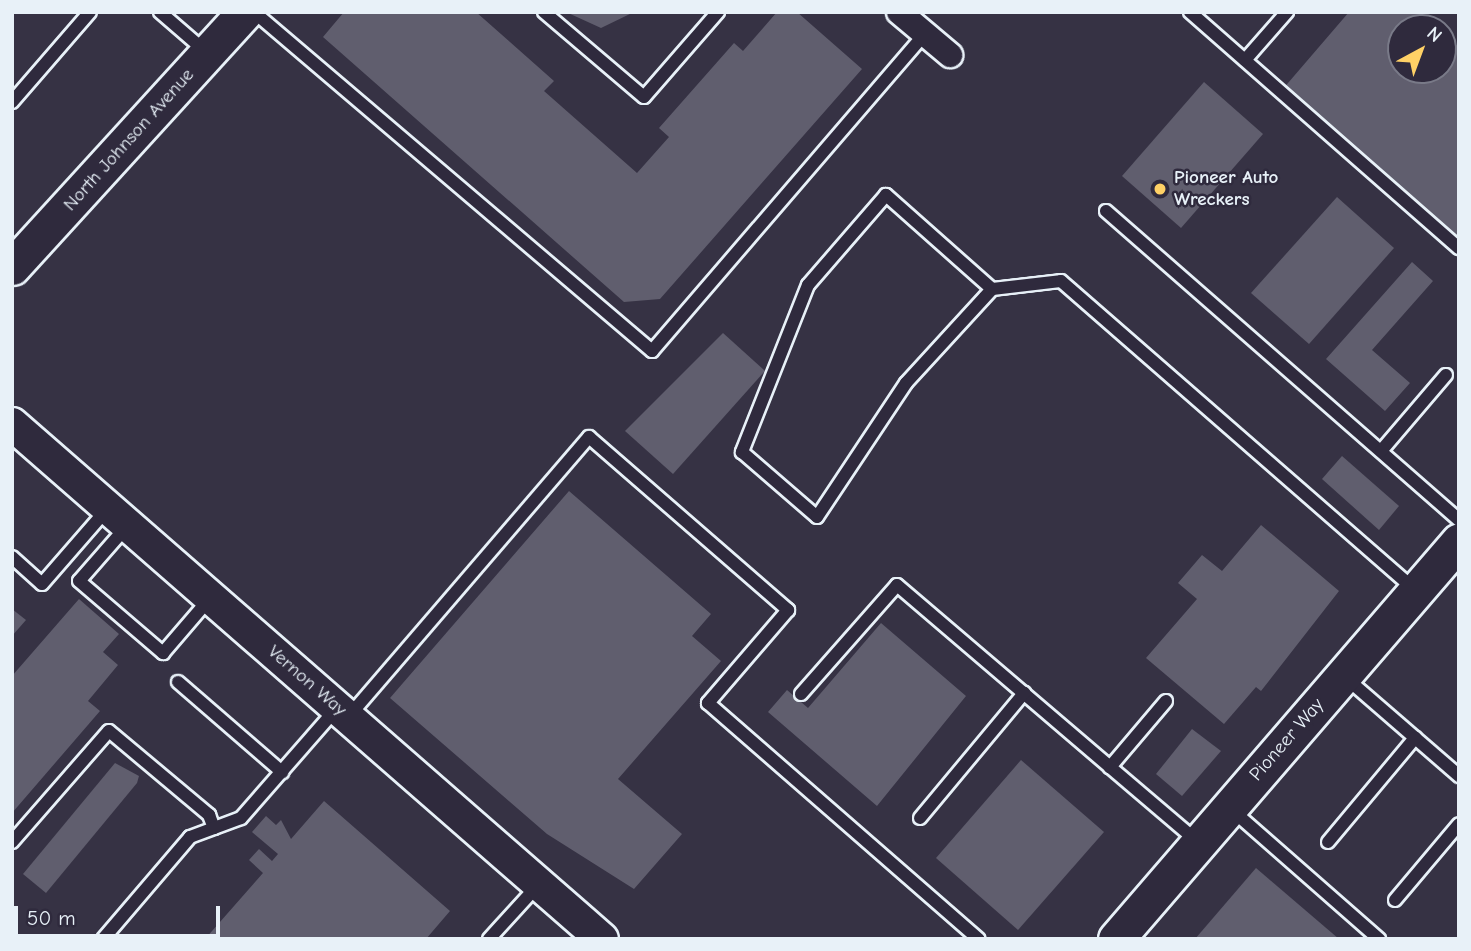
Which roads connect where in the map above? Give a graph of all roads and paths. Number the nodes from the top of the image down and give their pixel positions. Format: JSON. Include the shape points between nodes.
{"nodes":[{"id":1,"x":90,"y":12,"type":"edge"},
{"id":2,"x":160,"y":12,"type":"edge"},
{"id":3,"x":245,"y":12,"type":"edge"},
{"id":4,"x":254,"y":12,"type":"edge"},
{"id":5,"x":544,"y":12,"type":"edge"},
{"id":6,"x":718,"y":12,"type":"edge"},
{"id":7,"x":899,"y":12,"type":"edge"},
{"id":8,"x":1190,"y":12,"type":"edge"},
{"id":9,"x":1287,"y":12,"type":"edge"},
{"id":10,"x":925,"y":34,"type":"junction"},
{"id":11,"x":208,"y":53,"type":"junction"},
{"id":12,"x":950,"y":55,"type":"dead end"},
{"id":13,"x":1245,"y":60,"type":"junction"},
{"id":14,"x":12,"y":102,"type":"edge"},
{"id":15,"x":1106,"y":211,"type":"dead end"},
{"id":16,"x":1459,"y":248,"type":"edge"},
{"id":17,"x":12,"y":267,"type":"edge"},
{"id":18,"x":992,"y":289,"type":"junction"},
{"id":19,"x":1446,"y":375,"type":"dead end"},
{"id":20,"x":12,"y":424,"type":"edge"},
{"id":21,"x":1381,"y":451,"type":"junction"},
{"id":22,"x":118,"y":517,"type":"junction"},
{"id":23,"x":1459,"y":520,"type":"edge"},
{"id":24,"x":1459,"y":541,"type":"edge"},
{"id":25,"x":12,"y":557,"type":"edge"},
{"id":26,"x":1416,"y":591,"type":"junction"},
{"id":27,"x":211,"y":597,"type":"junction"},
{"id":28,"x":1343,"y":675,"type":"junction"},
{"id":29,"x":178,"y":682,"type":"dead end"},
{"id":30,"x":1024,"y":693,"type":"junction"},
{"id":31,"x":801,"y":694,"type":"dead end"},
{"id":32,"x":1167,"y":701,"type":"dead end"},
{"id":33,"x":343,"y":712,"type":"junction"},
{"id":34,"x":1415,"y":738,"type":"junction"},
{"id":35,"x":1110,"y":767,"type":"junction"},
{"id":36,"x":282,"y":772,"type":"junction"},
{"id":37,"x":1459,"y":776,"type":"edge"},
{"id":38,"x":1229,"y":808,"type":"junction"},
{"id":39,"x":920,"y":818,"type":"dead end"},
{"id":40,"x":1459,"y":824,"type":"edge"},
{"id":41,"x":214,"y":828,"type":"junction"},
{"id":42,"x":12,"y":842,"type":"edge"},
{"id":43,"x":1199,"y":842,"type":"junction"},
{"id":44,"x":1328,"y":842,"type":"dead end"},
{"id":45,"x":539,"y":884,"type":"junction"},
{"id":46,"x":1395,"y":900,"type":"dead end"},
{"id":47,"x":103,"y":939,"type":"edge"},
{"id":48,"x":489,"y":939,"type":"edge"},
{"id":49,"x":602,"y":939,"type":"edge"},
{"id":50,"x":979,"y":939,"type":"edge"},
{"id":51,"x":1116,"y":939,"type":"edge"},
{"id":52,"x":1379,"y":939,"type":"edge"}],
"edges":[{"from":1,"to":14,"type":"lane"},
{"from":2,"to":11,"type":"lane"},
{"from":3,"to":11,"type":"main road","name":"North Johnson Avenue"},
{"from":4,"to":10,"type":"lane","via":[[652,351]]},
{"from":5,"to":6,"type":"lane","via":[[644,97]]},
{"from":7,"to":10,"type":"street"},
{"from":8,"to":13,"type":"lane"},
{"from":9,"to":13,"type":"lane"},
{"from":10,"to":12,"type":"street"},
{"from":11,"to":17,"type":"main road","name":"North Johnson Avenue"},
{"from":13,"to":16,"type":"lane"},
{"from":15,"to":21,"type":"lane"},
{"from":18,"to":18,"type":"lane","via":[[906,383],[817,517],[742,452],[808,285],[886,195]]},
{"from":18,"to":26,"type":"lane","via":[[1061,281]]},
{"from":19,"to":21,"type":"lane"},
{"from":20,"to":22,"type":"street","name":"Vernon Way"},
{"from":21,"to":23,"type":"lane"},
{"from":22,"to":25,"type":"lane","via":[[42,583]]},
{"from":22,"to":27,"type":"street","name":"Vernon Way"},
{"from":22,"to":27,"type":"lane","via":[[79,581],[163,653]]},
{"from":24,"to":26,"type":"main road","name":"Pioneer Way"},
{"from":26,"to":28,"type":"main road","name":"Pioneer Way"},
{"from":27,"to":33,"type":"street","name":"Vernon Way"},
{"from":28,"to":34,"type":"lane"},
{"from":28,"to":38,"type":"main road","name":"Pioneer Way"},
{"from":29,"to":36,"type":"lane"},
{"from":30,"to":31,"type":"lane","via":[[897,585]]},
{"from":30,"to":35,"type":"lane"},
{"from":30,"to":39,"type":"lane"},
{"from":32,"to":35,"type":"lane"},
{"from":33,"to":36,"type":"lane"},
{"from":33,"to":45,"type":"street","name":"Vernon Way"},
{"from":33,"to":50,"type":"lane","via":[[589,437],[788,610],[708,703]]},
{"from":34,"to":37,"type":"lane"},
{"from":34,"to":44,"type":"lane"},
{"from":35,"to":43,"type":"lane"},
{"from":36,"to":41,"type":"lane","via":[[241,818]]},
{"from":38,"to":43,"type":"main road","name":"Pioneer Way"},
{"from":38,"to":52,"type":"lane"},
{"from":40,"to":46,"type":"lane"},
{"from":41,"to":42,"type":"lane","via":[[209,815],[109,731]]},
{"from":41,"to":47,"type":"lane","via":[[190,837]]},
{"from":43,"to":51,"type":"main road","name":"Pioneer Way"},
{"from":45,"to":48,"type":"lane"},
{"from":45,"to":49,"type":"street","name":"Vernon Way"}]}
